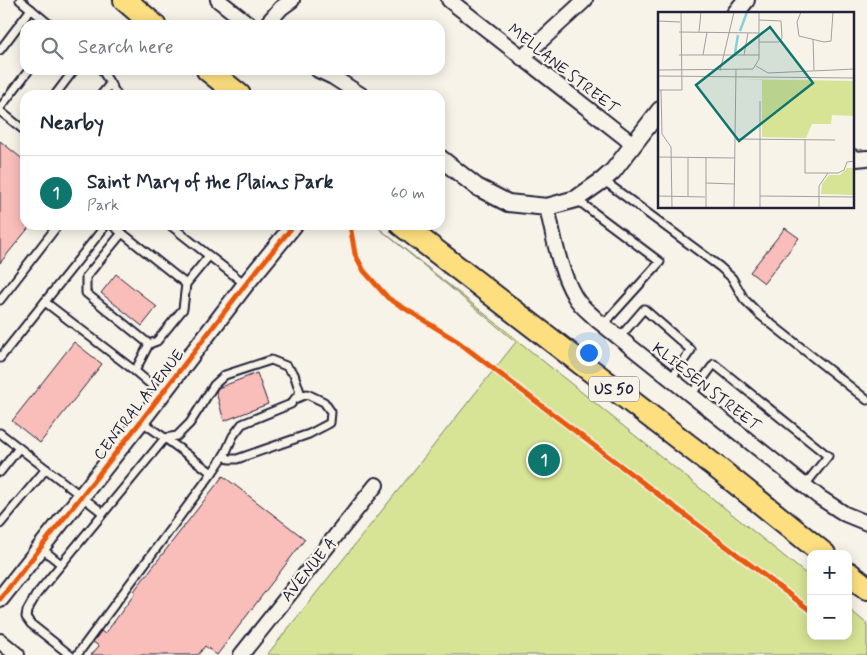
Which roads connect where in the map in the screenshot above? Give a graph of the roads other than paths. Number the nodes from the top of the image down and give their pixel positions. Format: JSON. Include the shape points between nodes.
{"nodes":[{"id":1,"x":20,"y":0,"type":"edge"},
{"id":2,"x":124,"y":0,"type":"edge"},
{"id":3,"x":218,"y":0,"type":"edge"},
{"id":4,"x":292,"y":0,"type":"edge"},
{"id":5,"x":449,"y":0,"type":"edge"},
{"id":6,"x":585,"y":0,"type":"edge"},
{"id":7,"x":746,"y":0,"type":"edge"},
{"id":8,"x":31,"y":9,"type":"junction"},
{"id":9,"x":737,"y":12,"type":"edge"},
{"id":10,"x":23,"y":20,"type":"edge"},
{"id":11,"x":44,"y":20,"type":"edge"},
{"id":12,"x":148,"y":20,"type":"edge"},
{"id":13,"x":244,"y":20,"type":"edge"},
{"id":14,"x":270,"y":20,"type":"edge"},
{"id":15,"x":20,"y":24,"type":"edge"},
{"id":16,"x":0,"y":50,"type":"edge"},
{"id":17,"x":522,"y":58,"type":"junction"},
{"id":18,"x":25,"y":75,"type":"edge"},
{"id":19,"x":70,"y":75,"type":"edge"},
{"id":20,"x":105,"y":75,"type":"edge"},
{"id":21,"x":214,"y":75,"type":"edge"},
{"id":22,"x":329,"y":75,"type":"edge"},
{"id":23,"x":110,"y":84,"type":"junction"},
{"id":24,"x":59,"y":90,"type":"edge"},
{"id":25,"x":105,"y":90,"type":"edge"},
{"id":26,"x":114,"y":90,"type":"edge"},
{"id":27,"x":233,"y":90,"type":"edge"},
{"id":28,"x":353,"y":90,"type":"edge"},
{"id":29,"x":0,"y":109,"type":"edge"},
{"id":30,"x":658,"y":113,"type":"edge"},
{"id":31,"x":20,"y":127,"type":"edge"},
{"id":32,"x":633,"y":144,"type":"junction"},
{"id":33,"x":854,"y":158,"type":"edge"},
{"id":34,"x":867,"y":158,"type":"edge"},
{"id":35,"x":445,"y":162,"type":"edge"},
{"id":36,"x":603,"y":180,"type":"junction"},
{"id":37,"x":576,"y":199,"type":"junction"},
{"id":38,"x":547,"y":207,"type":"junction"},
{"id":39,"x":54,"y":230,"type":"edge"},
{"id":40,"x":102,"y":230,"type":"edge"},
{"id":41,"x":118,"y":230,"type":"edge"},
{"id":42,"x":176,"y":230,"type":"edge"},
{"id":43,"x":290,"y":230,"type":"edge"},
{"id":44,"x":408,"y":230,"type":"edge"},
{"id":45,"x":122,"y":233,"type":"junction"},
{"id":46,"x":209,"y":256,"type":"junction"},
{"id":47,"x":186,"y":284,"type":"junction"},
{"id":48,"x":245,"y":285,"type":"junction"},
{"id":49,"x":0,"y":300,"type":"edge"},
{"id":50,"x":45,"y":302,"type":"junction"},
{"id":51,"x":603,"y":325,"type":"junction"},
{"id":52,"x":619,"y":338,"type":"junction"},
{"id":53,"x":148,"y":344,"type":"junction"},
{"id":54,"x":0,"y":358,"type":"edge"},
{"id":55,"x":134,"y":371,"type":"junction"},
{"id":56,"x":670,"y":380,"type":"junction"},
{"id":57,"x":162,"y":394,"type":"junction"},
{"id":58,"x":690,"y":396,"type":"junction"},
{"id":59,"x":294,"y":399,"type":"junction"},
{"id":60,"x":867,"y":400,"type":"edge"},
{"id":61,"x":142,"y":421,"type":"junction"},
{"id":62,"x":0,"y":433,"type":"edge"},
{"id":63,"x":165,"y":438,"type":"junction"},
{"id":64,"x":19,"y":448,"type":"junction"},
{"id":65,"x":224,"y":455,"type":"junction"},
{"id":66,"x":46,"y":469,"type":"junction"},
{"id":67,"x":0,"y":472,"type":"edge"},
{"id":68,"x":212,"y":473,"type":"junction"},
{"id":69,"x":376,"y":484,"type":"dead end"},
{"id":70,"x":805,"y":485,"type":"junction"},
{"id":71,"x":81,"y":497,"type":"junction"},
{"id":72,"x":103,"y":513,"type":"junction"},
{"id":73,"x":867,"y":523,"type":"edge"},
{"id":74,"x":0,"y":524,"type":"edge"},
{"id":75,"x":41,"y":547,"type":"junction"},
{"id":76,"x":819,"y":550,"type":"edge"},
{"id":77,"x":61,"y":564,"type":"junction"},
{"id":78,"x":852,"y":576,"type":"edge"},
{"id":79,"x":867,"y":588,"type":"edge"},
{"id":80,"x":0,"y":599,"type":"edge"},
{"id":81,"x":0,"y":641,"type":"edge"},
{"id":82,"x":17,"y":655,"type":"edge"},
{"id":83,"x":70,"y":655,"type":"edge"},
{"id":84,"x":78,"y":655,"type":"edge"},
{"id":85,"x":240,"y":655,"type":"edge"}],
"edges":[{"from":1,"to":8,"type":"lane"},
{"from":2,"to":12,"type":"highway"},
{"from":3,"to":13,"type":"street"},
{"from":4,"to":14,"type":"street"},
{"from":5,"to":17,"type":"street","name":"MELLANE STREET"},
{"from":6,"to":17,"type":"street"},
{"from":7,"to":9,"type":"street"},
{"from":8,"to":10,"type":"lane"},
{"from":8,"to":11,"type":"lane"},
{"from":15,"to":16,"type":"lane"},
{"from":17,"to":32,"type":"street","name":"MELLANE STREET"},
{"from":18,"to":29,"type":"lane"},
{"from":19,"to":24,"type":"lane"},
{"from":20,"to":23,"type":"lane"},
{"from":21,"to":27,"type":"highway"},
{"from":22,"to":28,"type":"street"},
{"from":23,"to":25,"type":"lane"},
{"from":23,"to":26,"type":"lane"},
{"from":29,"to":31,"type":"lane"},
{"from":30,"to":32,"type":"street"},
{"from":32,"to":36,"type":"street"},
{"from":33,"to":34,"type":"street"},
{"from":35,"to":38,"type":"street","via":[[477,187],[508,203]]},
{"from":36,"to":37,"type":"street"},
{"from":36,"to":60,"type":"lane","via":[[720,266],[760,315]]},
{"from":37,"to":38,"type":"street"},
{"from":37,"to":51,"type":"lane","via":[[660,262]]},
{"from":38,"to":51,"type":"street","name":"KLIESEN STREET","via":[[567,281],[576,299]]},
{"from":39,"to":49,"type":"lane"},
{"from":40,"to":50,"type":"lane"},
{"from":41,"to":45,"type":"lane"},
{"from":42,"to":46,"type":"lane"},
{"from":43,"to":48,"type":"street","name":"CENTRAL AVENUE"},
{"from":44,"to":76,"type":"highway","number":"US 50"},
{"from":45,"to":47,"type":"lane"},
{"from":45,"to":53,"type":"lane","via":[[86,277],[86,293]]},
{"from":46,"to":47,"type":"lane"},
{"from":46,"to":48,"type":"lane"},
{"from":47,"to":53,"type":"lane","via":[[183,308],[157,341]]},
{"from":48,"to":57,"type":"street","name":"CENTRAL AVENUE"},
{"from":50,"to":54,"type":"lane"},
{"from":50,"to":55,"type":"lane"},
{"from":51,"to":52,"type":"street","name":"KLIESEN STREET"},
{"from":52,"to":56,"type":"street","name":"KLIESEN STREET"},
{"from":52,"to":56,"type":"lane","via":[[644,309],[692,350]]},
{"from":53,"to":55,"type":"lane"},
{"from":55,"to":57,"type":"lane"},
{"from":56,"to":58,"type":"street","name":"KLIESEN STREET"},
{"from":57,"to":61,"type":"street","name":"CENTRAL AVENUE"},
{"from":58,"to":70,"type":"street","name":"KLIESEN STREET"},
{"from":58,"to":70,"type":"lane","via":[[714,364],[828,456]]},
{"from":59,"to":63,"type":"lane","via":[[300,392],[294,374],[286,366],[270,360],[225,375],[209,391],[190,423],[177,436]]},
{"from":59,"to":65,"type":"lane","via":[[291,404],[242,424],[232,436]]},
{"from":59,"to":65,"type":"lane","via":[[307,394],[324,402],[331,412],[330,423],[309,434],[237,459]]},
{"from":61,"to":63,"type":"lane"},
{"from":61,"to":71,"type":"street","name":"CENTRAL AVENUE"},
{"from":62,"to":64,"type":"lane"},
{"from":63,"to":68,"type":"lane"},
{"from":63,"to":72,"type":"lane"},
{"from":64,"to":66,"type":"lane"},
{"from":64,"to":67,"type":"lane"},
{"from":65,"to":68,"type":"lane"},
{"from":66,"to":71,"type":"lane"},
{"from":66,"to":74,"type":"lane"},
{"from":68,"to":84,"type":"lane"},
{"from":69,"to":85,"type":"street","name":"AVENUE A"},
{"from":70,"to":73,"type":"street","name":"KLIESEN STREET","via":[[845,514]]},
{"from":71,"to":72,"type":"lane"},
{"from":71,"to":75,"type":"street","name":"CENTRAL AVENUE"},
{"from":72,"to":77,"type":"lane"},
{"from":75,"to":77,"type":"lane"},
{"from":75,"to":80,"type":"street","name":"CENTRAL AVENUE"},
{"from":77,"to":83,"type":"lane","via":[[36,595],[26,617]]},
{"from":78,"to":79,"type":"highway"},
{"from":81,"to":82,"type":"street"}]}
